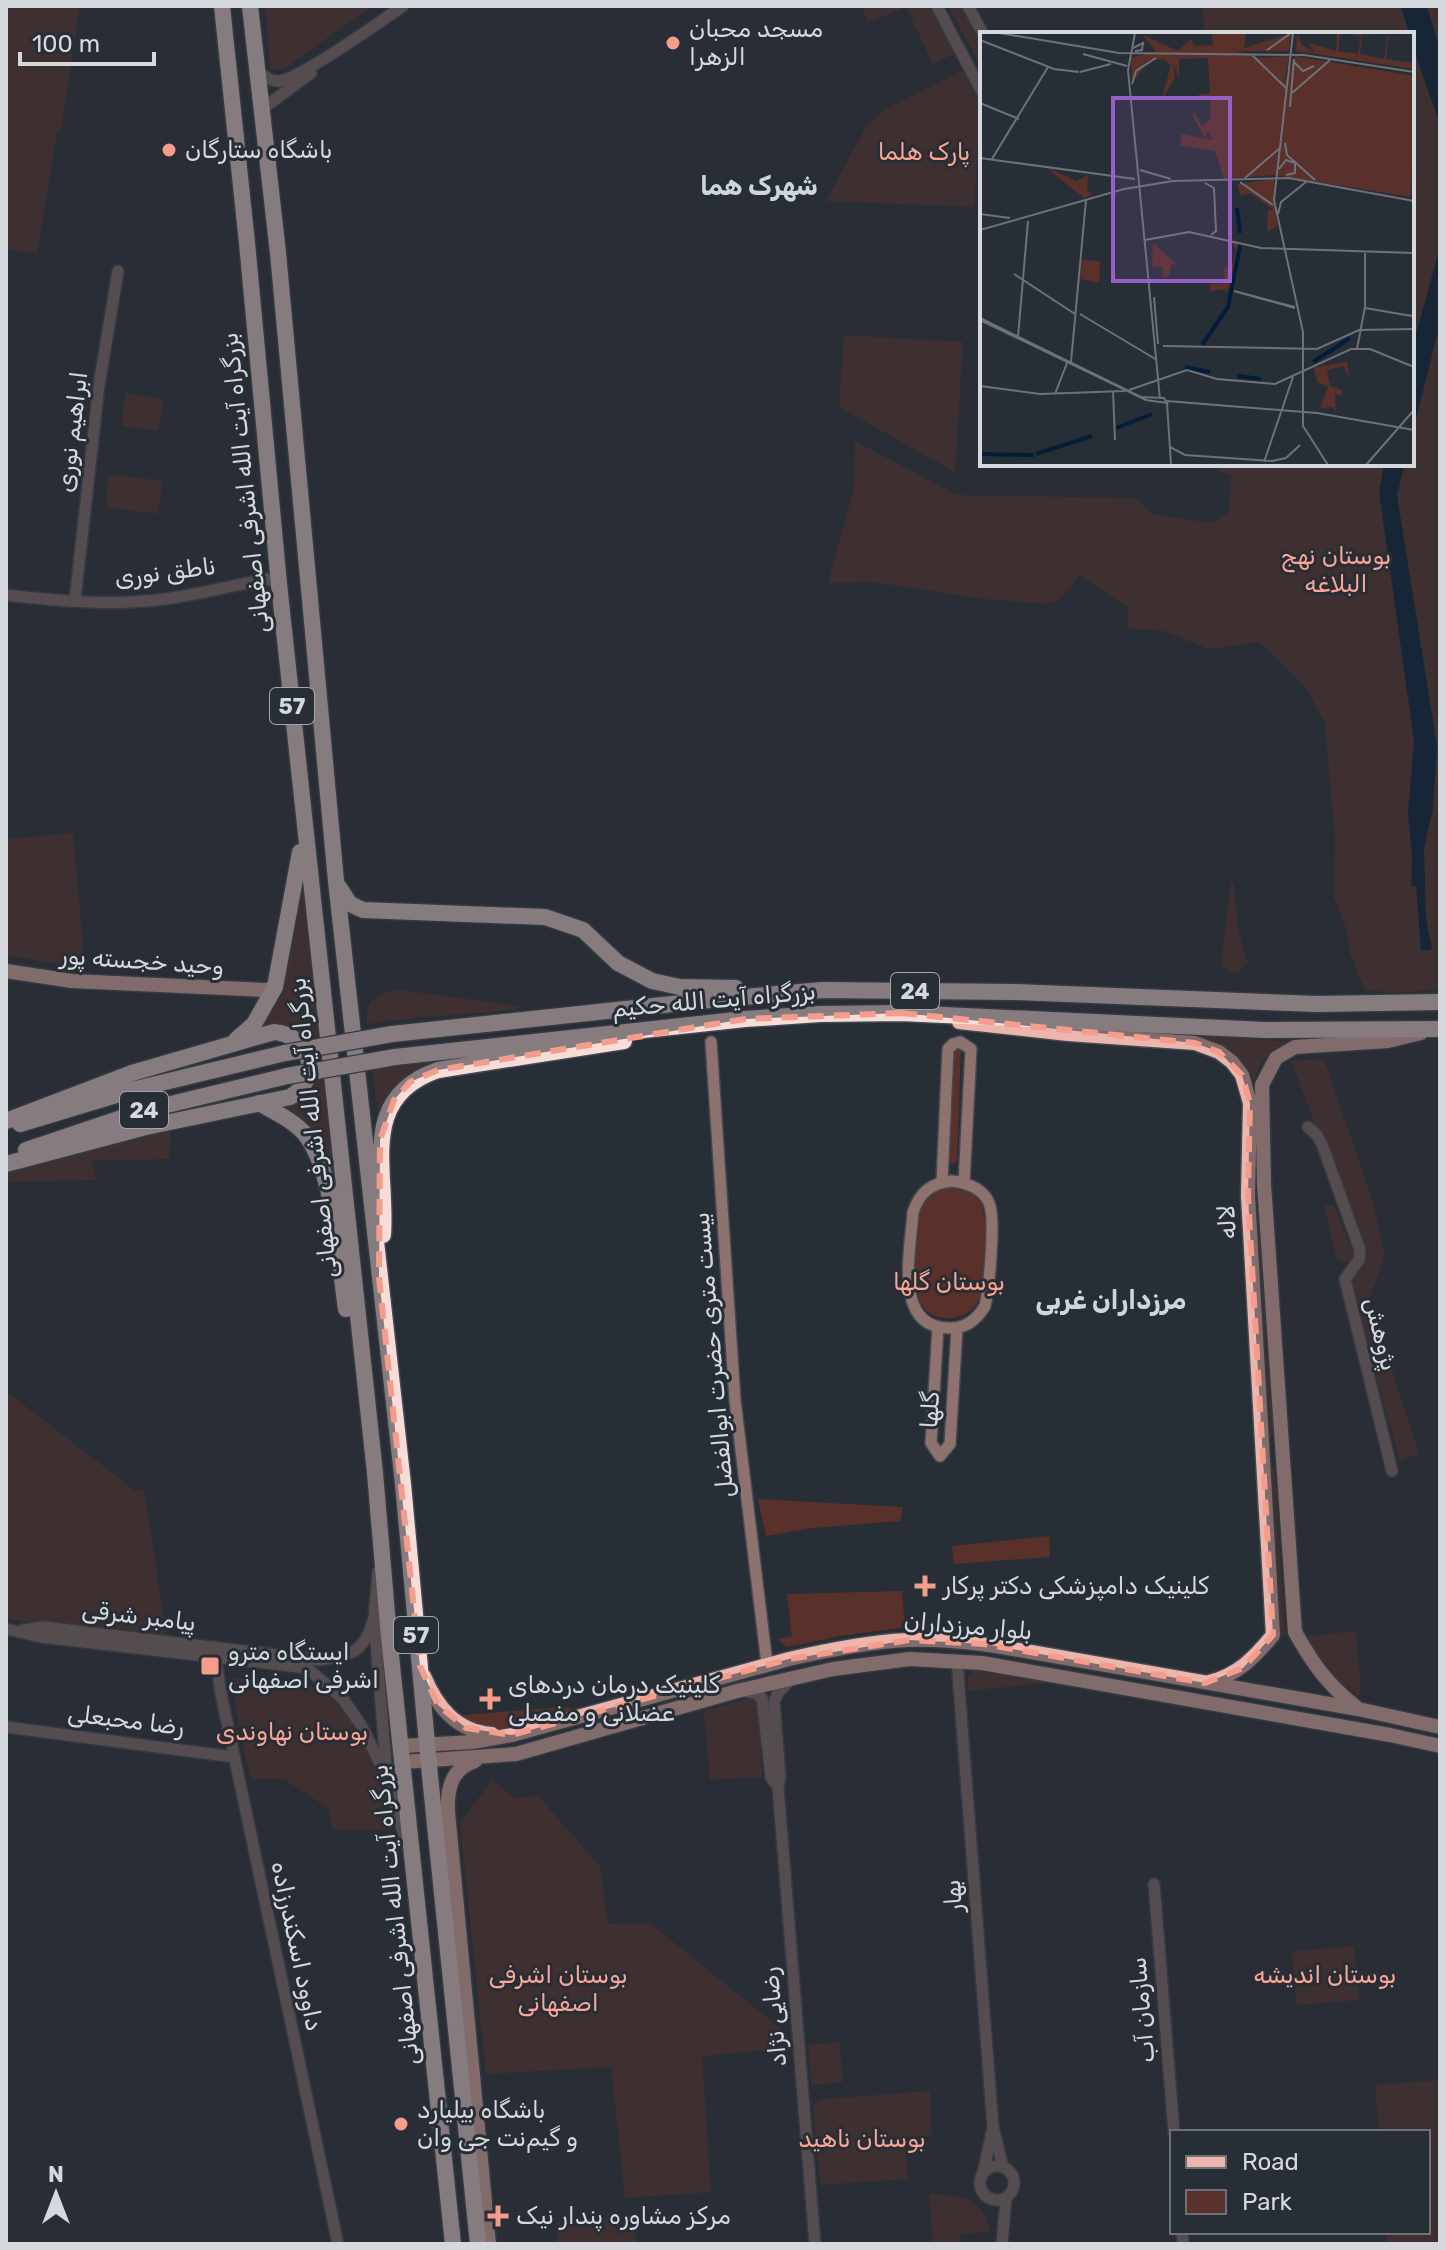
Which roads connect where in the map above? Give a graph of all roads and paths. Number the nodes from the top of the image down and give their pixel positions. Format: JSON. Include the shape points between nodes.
{"nodes":[{"id":1,"x":222,"y":6,"type":"edge"},
{"id":2,"x":250,"y":6,"type":"edge"},
{"id":3,"x":403,"y":6,"type":"edge"},
{"id":4,"x":937,"y":6,"type":"edge"},
{"id":5,"x":968,"y":6,"type":"edge"},
{"id":6,"x":982,"y":32,"type":"edge"},
{"id":7,"x":332,"y":53,"type":"junction"},
{"id":8,"x":256,"y":68,"type":"junction"},
{"id":9,"x":980,"y":88,"type":"edge"},
{"id":10,"x":262,"y":109,"type":"junction"},
{"id":11,"x":118,"y":271,"type":"dead end"},
{"id":12,"x":282,"y":309,"type":"junction"},
{"id":13,"x":253,"y":313,"type":"junction"},
{"id":14,"x":287,"y":361,"type":"junction"},
{"id":15,"x":258,"y":362,"type":"junction"},
{"id":16,"x":279,"y":584,"type":"junction"},
{"id":17,"x":6,"y":595,"type":"edge"},
{"id":18,"x":75,"y":600,"type":"junction"},
{"id":19,"x":304,"y":829,"type":"junction"},
{"id":20,"x":336,"y":881,"type":"junction"},
{"id":21,"x":6,"y":971,"type":"edge"},
{"id":22,"x":275,"y":987,"type":"junction"},
{"id":23,"x":822,"y":990,"type":"junction"},
{"id":24,"x":1440,"y":1002,"type":"edge"},
{"id":25,"x":901,"y":1013,"type":"junction"},
{"id":26,"x":745,"y":1019,"type":"junction"},
{"id":27,"x":1435,"y":1030,"type":"edge"},
{"id":28,"x":711,"y":1042,"type":"dead end"},
{"id":29,"x":232,"y":1044,"type":"junction"},
{"id":30,"x":259,"y":1103,"type":"junction"},
{"id":31,"x":6,"y":1121,"type":"edge"},
{"id":32,"x":1308,"y":1127,"type":"dead end"},
{"id":33,"x":6,"y":1129,"type":"edge"},
{"id":34,"x":6,"y":1157,"type":"edge"},
{"id":35,"x":6,"y":1164,"type":"edge"},
{"id":36,"x":942,"y":1182,"type":"junction"},
{"id":37,"x":964,"y":1183,"type":"junction"},
{"id":38,"x":379,"y":1277,"type":"junction"},
{"id":39,"x":938,"y":1327,"type":"junction"},
{"id":40,"x":957,"y":1328,"type":"junction"},
{"id":41,"x":365,"y":1388,"type":"junction"},
{"id":42,"x":1392,"y":1471,"type":"dead end"},
{"id":43,"x":381,"y":1540,"type":"junction"},
{"id":44,"x":374,"y":1618,"type":"junction"},
{"id":45,"x":6,"y":1629,"type":"edge"},
{"id":46,"x":215,"y":1652,"type":"junction"},
{"id":47,"x":957,"y":1661,"type":"junction"},
{"id":48,"x":767,"y":1664,"type":"junction"},
{"id":49,"x":420,"y":1666,"type":"junction"},
{"id":50,"x":792,"y":1678,"type":"junction"},
{"id":51,"x":1205,"y":1683,"type":"junction"},
{"id":52,"x":737,"y":1691,"type":"junction"},
{"id":53,"x":1358,"y":1709,"type":"junction"},
{"id":54,"x":562,"y":1720,"type":"junction"},
{"id":55,"x":10,"y":1727,"type":"edge"},
{"id":56,"x":1440,"y":1727,"type":"edge"},
{"id":57,"x":512,"y":1735,"type":"junction"},
{"id":58,"x":570,"y":1739,"type":"junction"},
{"id":59,"x":1440,"y":1746,"type":"edge"},
{"id":60,"x":428,"y":1752,"type":"junction"},
{"id":61,"x":402,"y":1754,"type":"junction"},
{"id":62,"x":234,"y":1757,"type":"junction"},
{"id":63,"x":495,"y":1757,"type":"junction"},
{"id":64,"x":387,"y":1777,"type":"junction"},
{"id":65,"x":778,"y":1787,"type":"junction"},
{"id":66,"x":414,"y":1871,"type":"junction"},
{"id":67,"x":1154,"y":1884,"type":"dead end"},
{"id":68,"x":467,"y":2057,"type":"junction"},
{"id":69,"x":993,"y":2127,"type":"junction"},
{"id":70,"x":1174,"y":2130,"type":"edge"},
{"id":71,"x":1003,"y":2167,"type":"junction"},
{"id":72,"x":983,"y":2173,"type":"junction"},
{"id":73,"x":1006,"y":2199,"type":"junction"},
{"id":74,"x":991,"y":2200,"type":"junction"},
{"id":75,"x":482,"y":2218,"type":"junction"},
{"id":76,"x":1002,"y":2238,"type":"edge"},
{"id":77,"x":338,"y":2244,"type":"edge"},
{"id":78,"x":453,"y":2244,"type":"edge"},
{"id":79,"x":478,"y":2244,"type":"edge"},
{"id":80,"x":489,"y":2244,"type":"edge"},
{"id":81,"x":815,"y":2244,"type":"edge"}],
"edges":[{"from":1,"to":13,"type":"highway","name":"بزرگراه آیت الله اشرفی اصفهانی","number":"57"},
{"from":2,"to":8,"type":"highway","name":"بزرگراه آیت الله اشرفی اصفهانی","number":"57"},
{"from":3,"to":7,"type":"street"},
{"from":4,"to":9,"type":"street"},
{"from":5,"to":6,"type":"street"},
{"from":7,"to":8,"type":"street","via":[[286,80],[271,80]]},
{"from":7,"to":10,"type":"street"},
{"from":8,"to":10,"type":"highway","name":"بزرگراه آیت الله اشرفی اصفهانی","number":"57"},
{"from":10,"to":12,"type":"highway","name":"بزرگراه آیت الله اشرفی اصفهانی","number":"57"},
{"from":11,"to":18,"type":"street","name":"ابراهیم نوری","via":[[99,385]]},
{"from":12,"to":13,"type":"highway","via":[[267,326]]},
{"from":12,"to":14,"type":"highway","name":"بزرگراه آیت الله اشرفی اصفهانی","number":"57"},
{"from":13,"to":15,"type":"highway","name":"بزرگراه آیت الله اشرفی اصفهانی","number":"57"},
{"from":14,"to":15,"type":"highway","via":[[271,348]]},
{"from":14,"to":20,"type":"highway","name":"بزرگراه آیت الله اشرفی اصفهانی","number":"57"},
{"from":15,"to":16,"type":"highway","name":"بزرگراه آیت الله اشرفی اصفهانی","number":"57"},
{"from":16,"to":18,"type":"street","name":"ناطق نوری","via":[[268,579],[166,599]]},
{"from":16,"to":19,"type":"highway","name":"بزرگراه آیت الله اشرفی اصفهانی","number":"57"},
{"from":17,"to":18,"type":"street","name":"ناطق نوری"},
{"from":19,"to":22,"type":"highway"},
{"from":19,"to":41,"type":"highway","name":"بزرگراه آیت الله اشرفی اصفهانی","number":"57"},
{"from":20,"to":23,"type":"highway","via":[[350,904],[363,910],[545,917],[575,925],[618,963],[652,981],[680,987]]},
{"from":20,"to":38,"type":"highway","name":"بزرگراه آیت الله اشرفی اصفهانی","number":"57"},
{"from":21,"to":22,"type":"main road","name":"وحید خجسته پور","via":[[95,982]]},
{"from":22,"to":29,"type":"highway","via":[[254,1024]]},
{"from":23,"to":24,"type":"highway","name":"بزرگراه آیت الله حکیم","number":"24","via":[[1317,1004]]},
{"from":23,"to":33,"type":"highway","name":"بزرگراه آیت الله حکیم","number":"24","bridge":true,"via":[[392,1034],[136,1089]]},
{"from":25,"to":26,"type":"highway","name":"بزرگراه آیت الله حکیم","number":"24"},
{"from":25,"to":27,"type":"highway","name":"بزرگراه آیت الله حکیم","number":"24","via":[[1265,1030]]},
{"from":25,"to":51,"type":"main road","name":"لاله","via":[[979,1025],[1195,1043],[1219,1052],[1242,1075],[1250,1103],[1248,1196],[1273,1635],[1243,1668]]},
{"from":26,"to":34,"type":"highway","name":"بزرگراه آیت الله حکیم","number":"24","bridge":true,"via":[[395,1057],[287,1076],[142,1111]]},
{"from":26,"to":38,"type":"highway","via":[[438,1070],[410,1082],[394,1100],[380,1140]]},
{"from":27,"to":53,"type":"main road","name":"لاله","via":[[1388,1041],[1295,1047],[1276,1058],[1262,1085],[1295,1632],[1332,1688]]},
{"from":28,"to":48,"type":"street","name":"بیست متری حضرت ابوالفضل","via":[[735,1400]]},
{"from":29,"to":30,"type":"highway","via":[[274,1032],[302,1044],[309,1069],[305,1083],[298,1092]]},
{"from":29,"to":31,"type":"highway","via":[[132,1073]]},
{"from":30,"to":35,"type":"highway"},
{"from":30,"to":41,"type":"highway","via":[[306,1135],[324,1168],[348,1322]]},
{"from":32,"to":42,"type":"street","name":"پژوهش","via":[[1322,1144],[1360,1250],[1345,1279]]},
{"from":36,"to":37,"type":"street"},
{"from":36,"to":37,"type":"street","via":[[948,1049],[960,1042],[971,1049]]},
{"from":36,"to":39,"type":"street","via":[[924,1191],[913,1212],[909,1291],[918,1315]]},
{"from":37,"to":40,"type":"street","via":[[984,1194],[992,1214],[985,1306]]},
{"from":38,"to":49,"type":"highway","name":"بزرگراه آیت الله اشرفی اصفهانی","number":"57"},
{"from":39,"to":40,"type":"street"},
{"from":39,"to":40,"type":"street","name":"گلها","via":[[931,1443],[940,1456],[950,1444]]},
{"from":41,"to":43,"type":"highway","name":"بزرگراه آیت الله اشرفی اصفهانی","number":"57"},
{"from":43,"to":44,"type":"street"},
{"from":43,"to":61,"type":"highway","name":"بزرگراه آیت الله اشرفی اصفهانی","number":"57"},
{"from":44,"to":46,"type":"street","name":"پیامبر شرقی","via":[[364,1644],[348,1655],[320,1660]]},
{"from":44,"to":64,"type":"street"},
{"from":45,"to":46,"type":"street","name":"پیامبر شرقی","via":[[41,1637]]},
{"from":46,"to":62,"type":"street","name":"داوود اسکندرزاده"},
{"from":46,"to":64,"type":"street","name":"پیامبر شرقی","via":[[307,1668],[343,1699]]},
{"from":47,"to":50,"type":"main road","name":"بلوار مرزداران","via":[[910,1659]]},
{"from":47,"to":59,"type":"main road","name":"بلوار مرزداران"},
{"from":47,"to":69,"type":"street","name":"بهار"},
{"from":48,"to":51,"type":"main road","name":"بلوار مرزداران","via":[[871,1643],[942,1641]]},
{"from":48,"to":54,"type":"main road","name":"بلوار مرزداران"},
{"from":49,"to":57,"type":"main road","via":[[450,1718],[477,1733]]},
{"from":49,"to":60,"type":"highway","name":"بزرگراه آیت الله اشرفی اصفهانی","number":"57"},
{"from":50,"to":52,"type":"main road","name":"بلوار مرزداران"},
{"from":50,"to":65,"type":"street","name":"رضایی نژاد","via":[[774,1702]]},
{"from":51,"to":53,"type":"main road","name":"بلوار مرزداران"},
{"from":52,"to":58,"type":"main road","name":"بلوار مرزداران"},
{"from":52,"to":65,"type":"street","name":"رضایی نژاد","via":[[762,1698],[771,1777]]},
{"from":53,"to":56,"type":"main road","name":"بلوار مرزداران"},
{"from":54,"to":57,"type":"main road","name":"بلوار مرزداران"},
{"from":54,"to":58,"type":"main road","via":[[563,1734]]},
{"from":55,"to":62,"type":"street","name":"رضا محبعلی"},
{"from":57,"to":60,"type":"main road","name":"بلوار مرزداران"},
{"from":58,"to":63,"type":"main road","name":"بلوار مرزداران"},
{"from":60,"to":61,"type":"main road","name":"بلوار مرزداران"},
{"from":60,"to":63,"type":"main road","name":"بلوار مرزداران"},
{"from":60,"to":68,"type":"highway","name":"بزرگراه آیت الله اشرفی اصفهانی","number":"57"},
{"from":61,"to":66,"type":"highway","name":"بزرگراه آیت الله اشرفی اصفهانی","number":"57"},
{"from":62,"to":77,"type":"street","name":"داوود اسکندرزاده"},
{"from":63,"to":68,"type":"main road","via":[[458,1770],[448,1797]]},
{"from":64,"to":66,"type":"street"},
{"from":65,"to":81,"type":"street","name":"رضایی نژاد"},
{"from":66,"to":78,"type":"highway","name":"بزرگراه آیت الله اشرفی اصفهانی","number":"57"},
{"from":67,"to":70,"type":"street","name":"سازمان آب"},
{"from":68,"to":75,"type":"highway","name":"بزرگراه آیت الله اشرفی اصفهانی","number":"57"},
{"from":69,"to":71,"type":"street"},
{"from":69,"to":72,"type":"street"},
{"from":71,"to":72,"type":"street"},
{"from":71,"to":73,"type":"street","via":[[1015,2183]]},
{"from":72,"to":74,"type":"street","via":[[980,2187]]},
{"from":73,"to":74,"type":"street"},
{"from":73,"to":76,"type":"street"},
{"from":74,"to":76,"type":"street"},
{"from":75,"to":79,"type":"highway","name":"بزرگراه آیت الله اشرفی اصفهانی","number":"57"},
{"from":75,"to":80,"type":"main road"}]}
